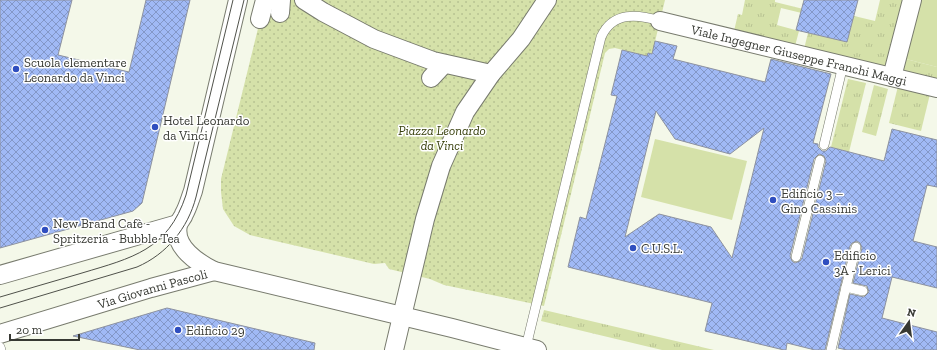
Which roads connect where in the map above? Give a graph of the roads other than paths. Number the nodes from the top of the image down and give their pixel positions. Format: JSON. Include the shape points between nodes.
{"nodes":[{"id":1,"x":238,"y":0,"type":"edge"},
{"id":2,"x":265,"y":0,"type":"edge"},
{"id":3,"x":304,"y":0,"type":"edge"},
{"id":4,"x":547,"y":0,"type":"edge"},
{"id":5,"x":912,"y":0,"type":"edge"},
{"id":6,"x":260,"y":19,"type":"dead end"},
{"id":7,"x":660,"y":21,"type":"joint"},
{"id":8,"x":444,"y":64,"type":"junction"},
{"id":9,"x":844,"y":66,"type":"junction"},
{"id":10,"x":491,"y":74,"type":"junction"},
{"id":11,"x":892,"y":77,"type":"junction"},
{"id":12,"x":432,"y":78,"type":"dead end"},
{"id":13,"x":937,"y":88,"type":"edge"},
{"id":14,"x":824,"y":145,"type":"dead end"},
{"id":15,"x":820,"y":160,"type":"dead end"},
{"id":16,"x":178,"y":224,"type":"junction"},
{"id":17,"x":856,"y":247,"type":"dead end"},
{"id":18,"x":796,"y":257,"type":"dead end"},
{"id":19,"x":214,"y":271,"type":"junction"},
{"id":20,"x":0,"y":275,"type":"edge"},
{"id":21,"x":846,"y":287,"type":"junction"},
{"id":22,"x":863,"y":291,"type":"dead end"},
{"id":23,"x":402,"y":316,"type":"junction"},
{"id":24,"x":0,"y":334,"type":"edge"},
{"id":25,"x":532,"y":349,"type":"edge"},
{"id":26,"x":394,"y":350,"type":"edge"},
{"id":27,"x":830,"y":350,"type":"edge"}],
"edges":[{"from":1,"to":16,"type":"street","via":[[193,191]]},
{"from":2,"to":6,"type":"street"},
{"from":3,"to":8,"type":"street","via":[[374,39]]},
{"from":4,"to":10,"type":"street","via":[[521,39]]},
{"from":5,"to":11,"type":"street"},
{"from":7,"to":9,"type":"street","name":"Viale Ingegner Giuseppe Franchi Maggi"},
{"from":7,"to":25,"type":"lane","via":[[635,15],[622,17],[611,24],[601,37]]},
{"from":8,"to":10,"type":"street"},
{"from":8,"to":12,"type":"street"},
{"from":9,"to":11,"type":"street","name":"Viale Ingegner Giuseppe Franchi Maggi"},
{"from":9,"to":14,"type":"lane"},
{"from":10,"to":23,"type":"street","via":[[465,112],[441,166],[425,219]]},
{"from":11,"to":13,"type":"street","name":"Viale Ingegner Giuseppe Franchi Maggi"},
{"from":15,"to":18,"type":"lane"},
{"from":16,"to":19,"type":"street","via":[[178,235],[184,248],[202,265]]},
{"from":16,"to":20,"type":"street"},
{"from":17,"to":21,"type":"lane"},
{"from":19,"to":23,"type":"street"},
{"from":19,"to":24,"type":"street","name":"Via Giovanni Pascoli"},
{"from":21,"to":22,"type":"lane"},
{"from":21,"to":27,"type":"lane"},
{"from":23,"to":25,"type":"street"},
{"from":23,"to":26,"type":"street"}]}
